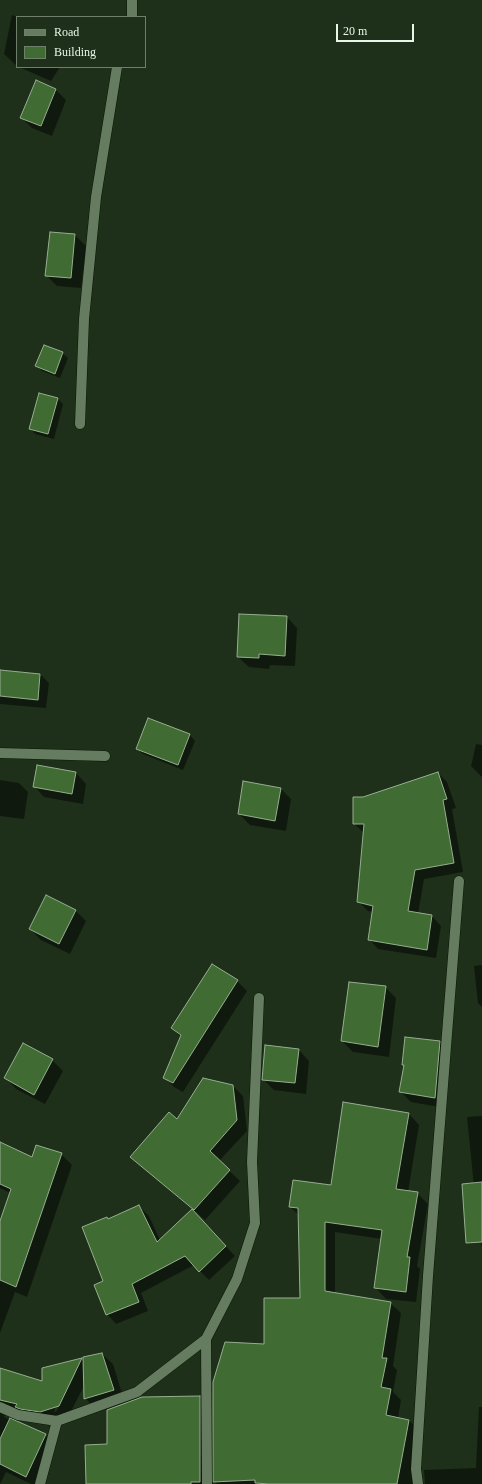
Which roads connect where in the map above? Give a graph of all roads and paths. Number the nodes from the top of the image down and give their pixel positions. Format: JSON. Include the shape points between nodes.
{"nodes":[{"id":1,"x":132,"y":0,"type":"edge"},
{"id":2,"x":132,"y":16,"type":"edge"},
{"id":3,"x":117,"y":68,"type":"edge"},
{"id":4,"x":80,"y":424,"type":"dead end"},
{"id":5,"x":0,"y":753,"type":"edge"},
{"id":6,"x":105,"y":756,"type":"dead end"},
{"id":7,"x":459,"y":881,"type":"dead end"},
{"id":8,"x":259,"y":998,"type":"dead end"},
{"id":9,"x":206,"y":1339,"type":"junction"},
{"id":10,"x":0,"y":1407,"type":"edge"},
{"id":11,"x":57,"y":1421,"type":"junction"},
{"id":12,"x":40,"y":1484,"type":"edge"},
{"id":13,"x":207,"y":1484,"type":"edge"},
{"id":14,"x":418,"y":1484,"type":"edge"}],
"edges":[{"from":1,"to":2,"type":"street"},
{"from":3,"to":4,"type":"street","via":[[96,197],[84,319]]},
{"from":5,"to":6,"type":"street"},
{"from":7,"to":14,"type":"street","via":[[428,1276],[416,1469]]},
{"from":8,"to":9,"type":"street","via":[[252,1162],[256,1223],[237,1279]]},
{"from":9,"to":11,"type":"street","via":[[137,1392]]},
{"from":9,"to":13,"type":"street"},
{"from":10,"to":11,"type":"street","via":[[18,1415]]},
{"from":11,"to":12,"type":"street"}]}
